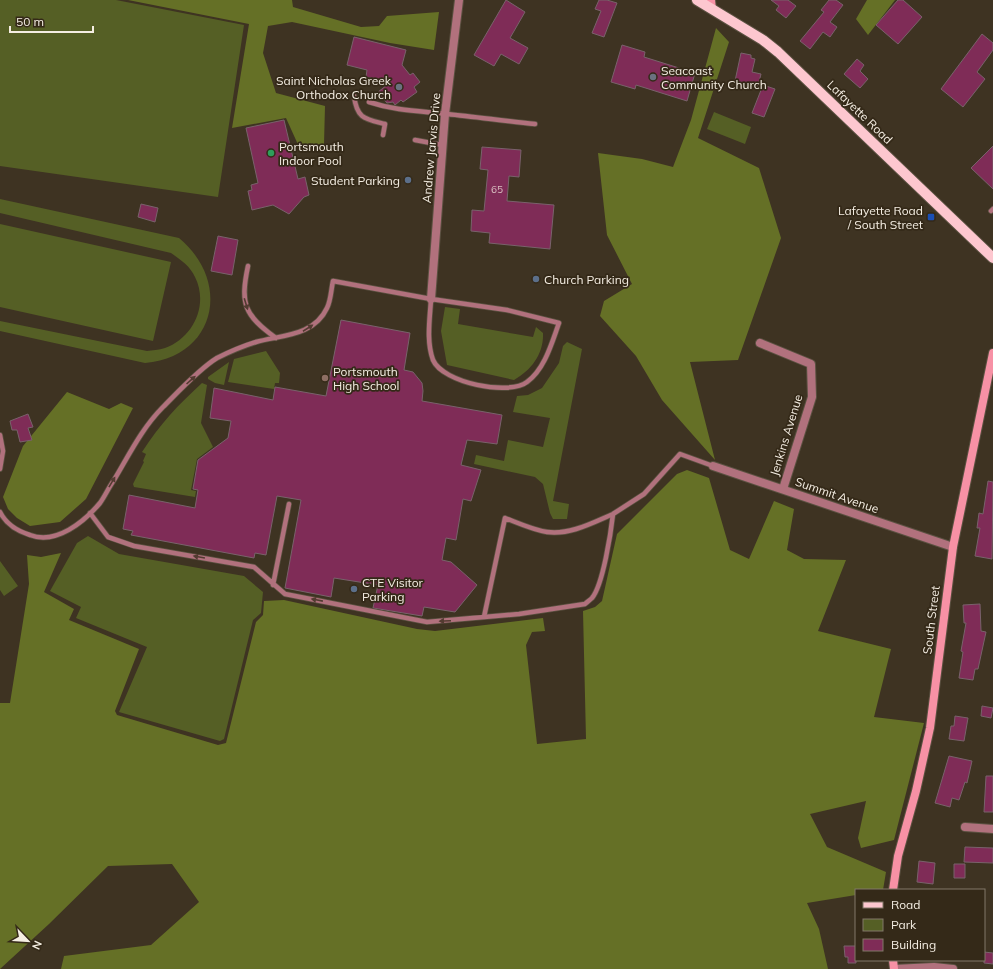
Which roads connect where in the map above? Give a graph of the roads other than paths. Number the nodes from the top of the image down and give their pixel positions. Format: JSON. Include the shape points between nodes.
{"nodes":[{"id":1,"x":459,"y":0,"type":"edge"},
{"id":2,"x":697,"y":0,"type":"edge"},
{"id":3,"x":712,"y":4,"type":"edge"},
{"id":4,"x":354,"y":96,"type":"dead end"},
{"id":5,"x":369,"y":102,"type":"dead end"},
{"id":6,"x":445,"y":114,"type":"junction"},
{"id":7,"x":535,"y":124,"type":"dead end"},
{"id":8,"x":383,"y":135,"type":"dead end"},
{"id":9,"x":415,"y":140,"type":"dead end"},
{"id":10,"x":442,"y":144,"type":"junction"},
{"id":11,"x":993,"y":258,"type":"edge"},
{"id":12,"x":248,"y":266,"type":"dead end"},
{"id":13,"x":431,"y":299,"type":"junction"},
{"id":14,"x":276,"y":338,"type":"junction"},
{"id":15,"x":760,"y":343,"type":"dead end"},
{"id":16,"x":993,"y":353,"type":"edge"},
{"id":17,"x":0,"y":435,"type":"edge"},
{"id":18,"x":713,"y":466,"type":"joint"},
{"id":19,"x":0,"y":469,"type":"edge"},
{"id":20,"x":783,"y":488,"type":"junction"},
{"id":21,"x":289,"y":504,"type":"dead end"},
{"id":22,"x":0,"y":512,"type":"edge"},
{"id":23,"x":90,"y":513,"type":"junction"},
{"id":24,"x":613,"y":514,"type":"junction"},
{"id":25,"x":953,"y":547,"type":"junction"},
{"id":26,"x":273,"y":585,"type":"junction"},
{"id":27,"x":484,"y":617,"type":"junction"},
{"id":28,"x":965,"y":827,"type":"dead end"},
{"id":29,"x":993,"y":829,"type":"edge"},
{"id":30,"x":893,"y":889,"type":"edge"},
{"id":31,"x":894,"y":969,"type":"edge"},
{"id":32,"x":953,"y":969,"type":"edge"}],
"edges":[{"from":1,"to":6,"type":"street","name":"Andrew Jarvis Drive"},
{"from":2,"to":3,"type":"main road","name":"Lafayette Road"},
{"from":3,"to":11,"type":"main road","name":"Lafayette Road","via":[[778,52]]},
{"from":4,"to":8,"type":"lane","via":[[355,106],[364,119],[385,124]]},
{"from":5,"to":6,"type":"lane","via":[[384,108]]},
{"from":6,"to":7,"type":"lane"},
{"from":6,"to":10,"type":"street","name":"Andrew Jarvis Drive"},
{"from":9,"to":10,"type":"lane"},
{"from":10,"to":13,"type":"street","name":"Andrew Jarvis Drive"},
{"from":12,"to":14,"type":"lane","one_way":true,"via":[[245,304],[260,327]]},
{"from":13,"to":13,"type":"lane","via":[[429,333],[434,361],[447,374],[477,384],[508,389],[520,387],[529,381],[546,355],[559,323],[507,310]]},
{"from":14,"to":13,"type":"lane","one_way":true,"via":[[303,331],[319,319],[327,308],[333,281]]},
{"from":23,"to":14,"type":"lane","one_way":true,"via":[[100,502],[150,422],[177,393],[215,359],[256,342]]},
{"from":15,"to":20,"type":"street","name":"Jenkins Avenue","via":[[811,364],[812,397]]},
{"from":16,"to":25,"type":"street","name":"South Street"},
{"from":17,"to":19,"type":"lane","via":[[3,451]]},
{"from":18,"to":20,"type":"street","name":"Summit Avenue"},
{"from":18,"to":24,"type":"lane","via":[[680,454],[644,494]]},
{"from":20,"to":25,"type":"street","name":"Summit Avenue"},
{"from":21,"to":26,"type":"lane"},
{"from":22,"to":23,"type":"lane","via":[[11,526],[20,532],[44,538],[68,530]]},
{"from":26,"to":23,"type":"lane","one_way":true,"via":[[254,567],[134,546],[108,537]]},
{"from":24,"to":27,"type":"lane","via":[[597,589],[585,604]]},
{"from":24,"to":27,"type":"lane","via":[[586,526],[560,532],[542,531],[505,518]]},
{"from":25,"to":30,"type":"street","name":"South Street","via":[[930,728],[898,856]]},
{"from":27,"to":26,"type":"lane","one_way":true,"via":[[427,622],[285,594]]},
{"from":28,"to":29,"type":"street"},
{"from":31,"to":32,"type":"street","via":[[934,966]]}]}
